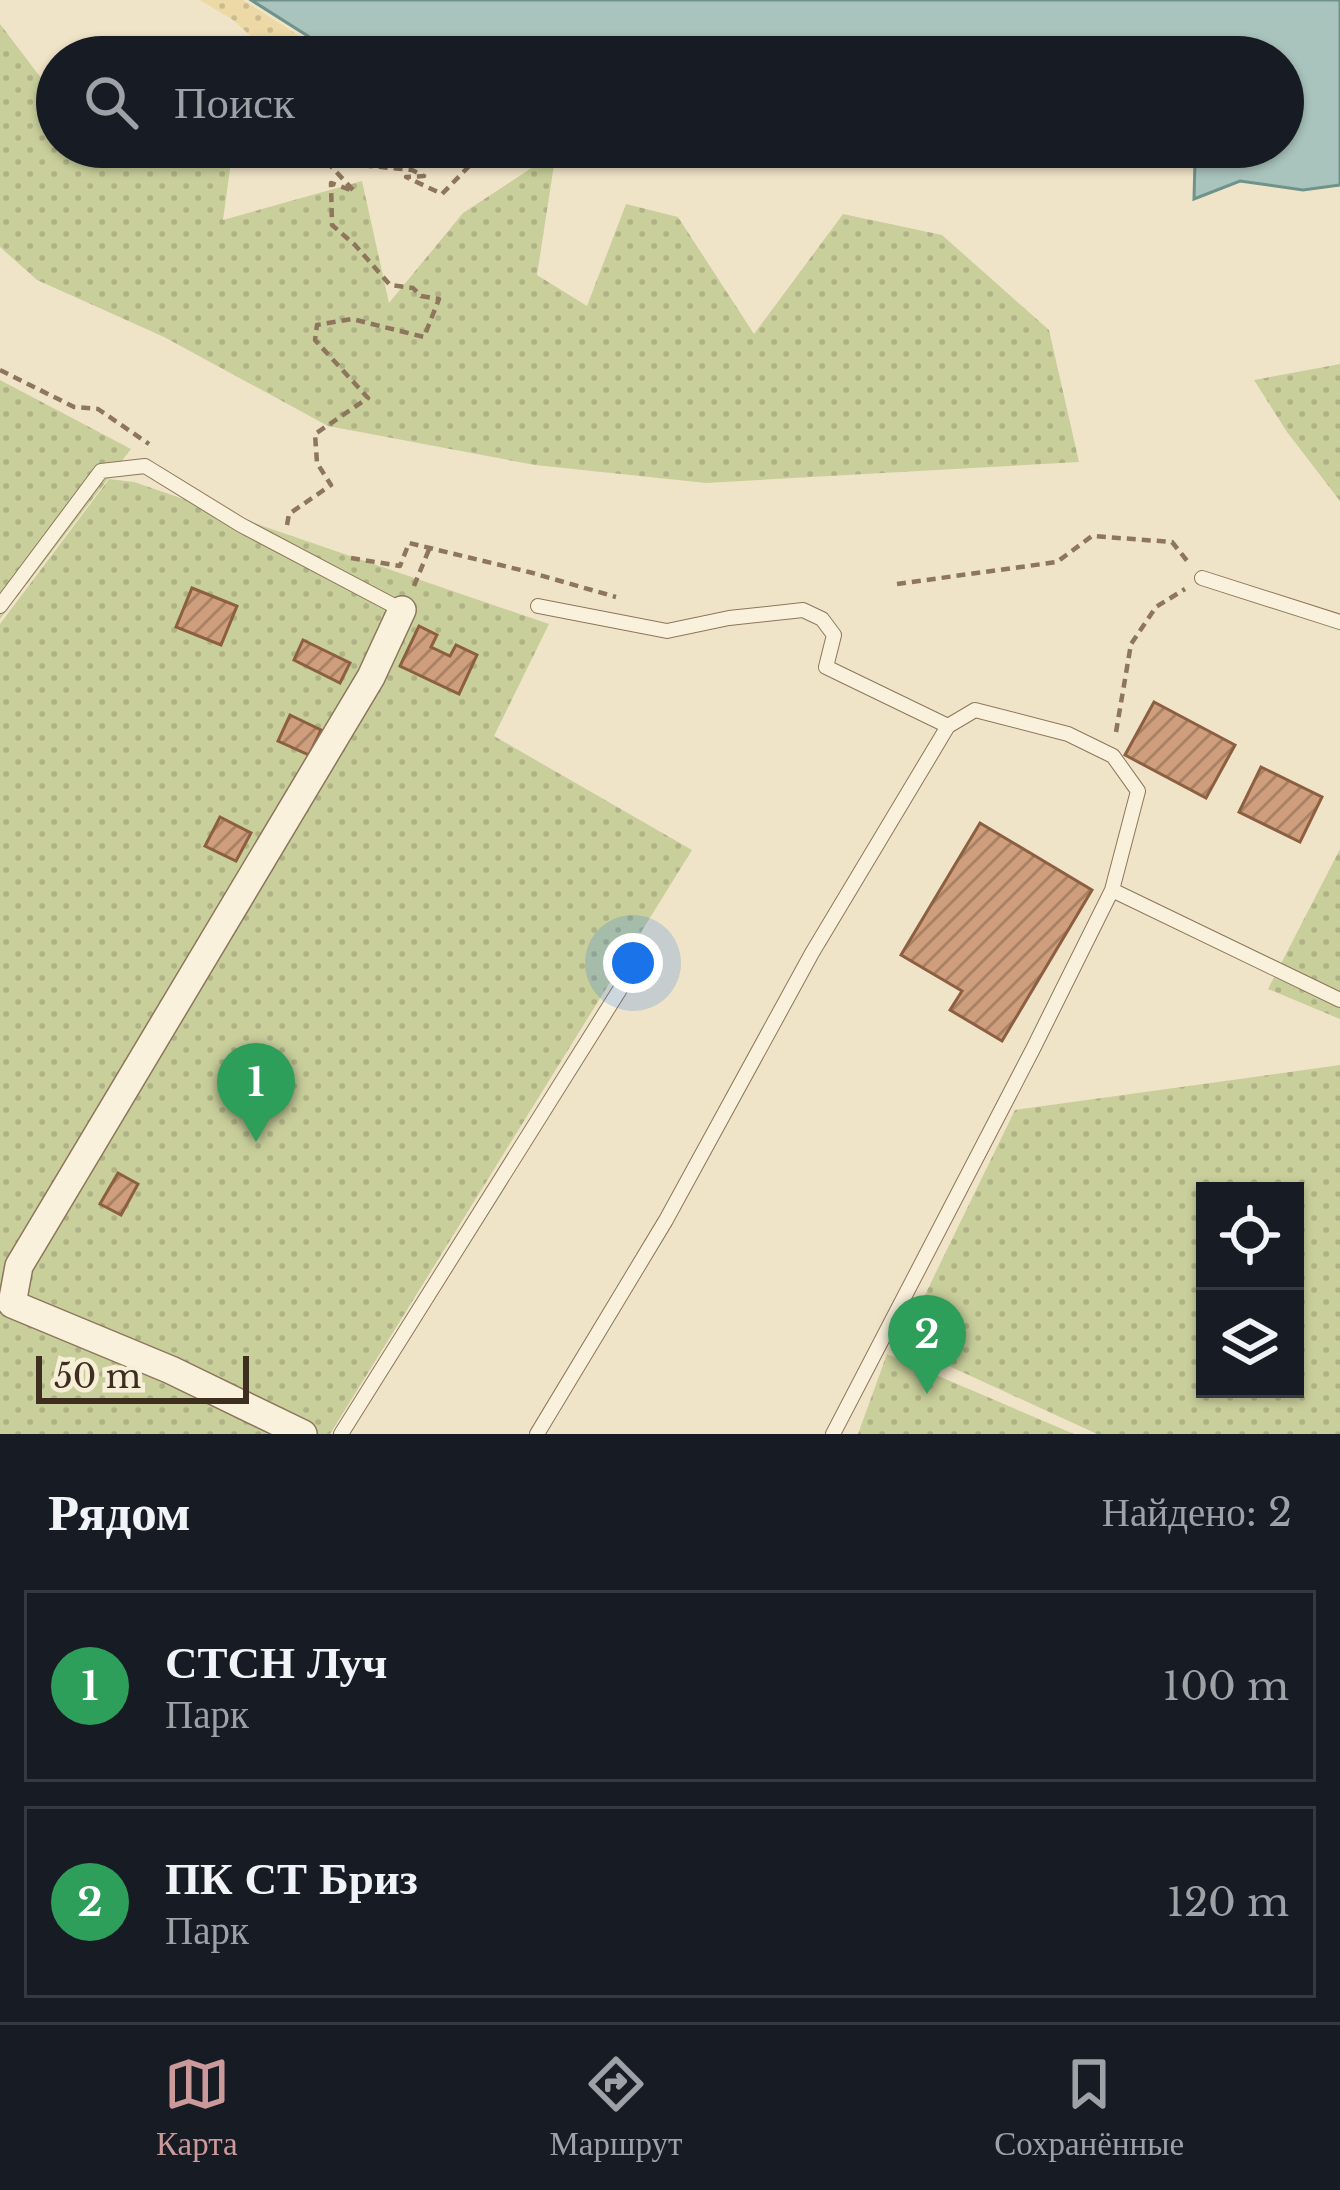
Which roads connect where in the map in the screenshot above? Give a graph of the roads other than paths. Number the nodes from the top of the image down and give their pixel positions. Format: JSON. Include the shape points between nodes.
{"nodes":[{"id":1,"x":1202,"y":578,"type":"road end"},
{"id":2,"x":408,"y":598,"type":"joint"},
{"id":3,"x":0,"y":606,"type":"edge"},
{"id":4,"x":538,"y":606,"type":"dead end"},
{"id":5,"x":1340,"y":622,"type":"edge"},
{"id":6,"x":948,"y":726,"type":"junction"},
{"id":7,"x":1112,"y":890,"type":"junction"},
{"id":8,"x":644,"y":951,"type":"dead end"},
{"id":9,"x":1340,"y":1000,"type":"edge"},
{"id":10,"x":6,"y":1302,"type":"edge"},
{"id":11,"x":304,"y":1434,"type":"edge"},
{"id":12,"x":341,"y":1434,"type":"edge"},
{"id":13,"x":537,"y":1434,"type":"edge"},
{"id":14,"x":833,"y":1434,"type":"edge"}],
"edges":[{"from":1,"to":5,"type":"lane"},
{"from":2,"to":3,"type":"lane","via":[[241,525],[145,466],[101,470]]},
{"from":2,"to":10,"type":"street","via":[[371,677],[19,1266]]},
{"from":4,"to":6,"type":"lane","via":[[667,631],[803,610],[834,635],[826,667]]},
{"from":6,"to":7,"type":"lane","via":[[975,710],[1068,734],[1113,756],[1138,790]]},
{"from":6,"to":13,"type":"lane"},
{"from":7,"to":9,"type":"lane"},
{"from":7,"to":14,"type":"lane"},
{"from":8,"to":12,"type":"lane"},
{"from":10,"to":11,"type":"street"}]}
